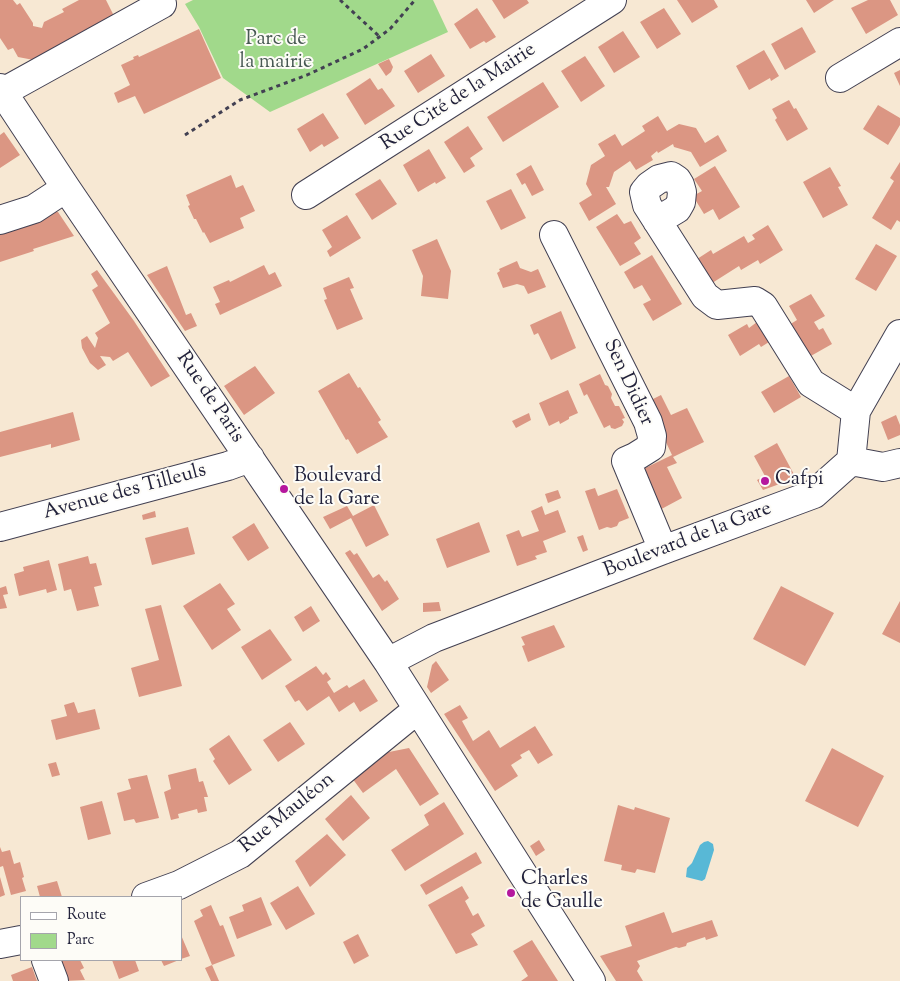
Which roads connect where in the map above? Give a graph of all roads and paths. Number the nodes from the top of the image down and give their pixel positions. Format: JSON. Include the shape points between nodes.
{"nodes":[{"id":1,"x":340,"y":0,"type":"edge"},
{"id":2,"x":415,"y":0,"type":"edge"},
{"id":3,"x":612,"y":0,"type":"edge"},
{"id":4,"x":162,"y":4,"type":"dead end"},
{"id":5,"x":380,"y":37,"type":"junction"},
{"id":6,"x":900,"y":42,"type":"edge"},
{"id":7,"x":840,"y":78,"type":"dead end"},
{"id":8,"x":2,"y":90,"type":"edge"},
{"id":9,"x":185,"y":135,"type":"dead end"},
{"id":10,"x":66,"y":188,"type":"junction"},
{"id":11,"x":306,"y":195,"type":"dead end"},
{"id":12,"x":0,"y":220,"type":"edge"},
{"id":13,"x":657,"y":220,"type":"dead end"},
{"id":14,"x":554,"y":235,"type":"dead end"},
{"id":15,"x":900,"y":334,"type":"edge"},
{"id":16,"x":856,"y":412,"type":"junction"},
{"id":17,"x":250,"y":458,"type":"junction"},
{"id":18,"x":851,"y":461,"type":"junction"},
{"id":19,"x":900,"y":463,"type":"edge"},
{"id":20,"x":0,"y":527,"type":"edge"},
{"id":21,"x":663,"y":550,"type":"junction"},
{"id":22,"x":388,"y":662,"type":"junction"},
{"id":23,"x":418,"y":709,"type":"junction"},
{"id":24,"x":149,"y":896,"type":"edge"},
{"id":25,"x":20,"y":940,"type":"edge"},
{"id":26,"x":0,"y":944,"type":"edge"},
{"id":27,"x":46,"y":961,"type":"edge"},
{"id":28,"x":54,"y":981,"type":"edge"},
{"id":29,"x":591,"y":981,"type":"edge"}],
"edges":[{"from":1,"to":5,"type":"path"},
{"from":2,"to":5,"type":"path"},
{"from":3,"to":11,"type":"street","name":"Rue Cité de la Mairie"},
{"from":4,"to":8,"type":"street"},
{"from":5,"to":9,"type":"path","via":[[364,49],[240,100]]},
{"from":6,"to":7,"type":"street"},
{"from":8,"to":10,"type":"street","name":"Rue de Paris"},
{"from":10,"to":12,"type":"street","via":[[34,209]]},
{"from":10,"to":17,"type":"street","name":"Rue de Paris"},
{"from":13,"to":16,"type":"street","via":[[705,296],[717,306],[755,301],[762,306],[811,383]]},
{"from":14,"to":21,"type":"street","name":"Sen Didier","via":[[648,422],[651,447],[626,461]]},
{"from":15,"to":16,"type":"street"},
{"from":16,"to":18,"type":"street"},
{"from":17,"to":20,"type":"street","name":"Avenue des Tilleuls"},
{"from":17,"to":22,"type":"street","name":"Rue de Paris"},
{"from":18,"to":19,"type":"street","via":[[883,467]]},
{"from":18,"to":21,"type":"street","name":"Boulevard de la Gare","via":[[814,494]]},
{"from":21,"to":22,"type":"street","name":"Boulevard de la Gare","via":[[434,638]]},
{"from":22,"to":23,"type":"street","name":"Rue de Paris"},
{"from":23,"to":24,"type":"street","name":"Rue Mauléon","via":[[240,854]]},
{"from":23,"to":29,"type":"street","name":"Rue de Paris"},
{"from":25,"to":26,"type":"street"},
{"from":27,"to":28,"type":"street"}]}
